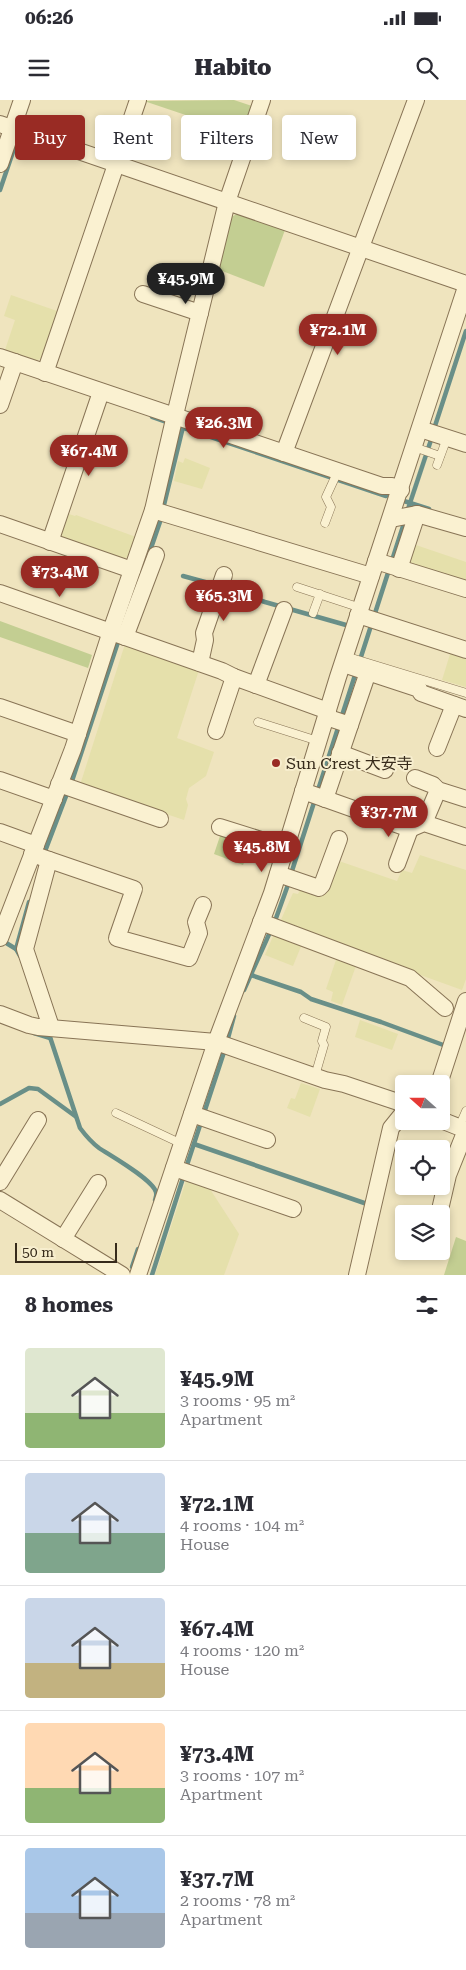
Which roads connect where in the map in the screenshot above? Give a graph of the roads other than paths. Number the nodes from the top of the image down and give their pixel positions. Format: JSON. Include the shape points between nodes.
{"nodes":[{"id":1,"x":22,"y":100,"type":"edge"},
{"id":2,"x":138,"y":100,"type":"edge"},
{"id":3,"x":262,"y":100,"type":"edge"},
{"id":4,"x":416,"y":100,"type":"edge"},
{"id":5,"x":6,"y":126,"type":"edge"},
{"id":6,"x":117,"y":163,"type":"junction"},
{"id":7,"x":0,"y":164,"type":"edge"},
{"id":8,"x":227,"y":202,"type":"junction"},
{"id":9,"x":361,"y":248,"type":"junction"},
{"id":10,"x":466,"y":286,"type":"edge"},
{"id":11,"x":143,"y":294,"type":"dead end"},
{"id":12,"x":200,"y":313,"type":"junction"},
{"id":13,"x":10,"y":364,"type":"edge"},
{"id":14,"x":45,"y":373,"type":"junction"},
{"id":15,"x":100,"y":396,"type":"junction"},
{"id":16,"x":0,"y":405,"type":"edge"},
{"id":17,"x":173,"y":421,"type":"junction"},
{"id":18,"x":434,"y":433,"type":"junction"},
{"id":19,"x":466,"y":444,"type":"edge"},
{"id":20,"x":419,"y":449,"type":"junction"},
{"id":21,"x":284,"y":453,"type":"junction"},
{"id":22,"x":437,"y":455,"type":"junction"},
{"id":23,"x":437,"y":465,"type":"dead end"},
{"id":24,"x":336,"y":476,"type":"junction"},
{"id":25,"x":401,"y":490,"type":"junction"},
{"id":26,"x":159,"y":512,"type":"junction"},
{"id":27,"x":405,"y":516,"type":"junction"},
{"id":28,"x":325,"y":523,"type":"dead end"},
{"id":29,"x":0,"y":524,"type":"edge"},
{"id":30,"x":466,"y":528,"type":"edge"},
{"id":31,"x":50,"y":542,"type":"junction"},
{"id":32,"x":156,"y":555,"type":"dead end"},
{"id":33,"x":385,"y":568,"type":"junction"},
{"id":34,"x":132,"y":570,"type":"junction"},
{"id":35,"x":224,"y":575,"type":"dead end"},
{"id":36,"x":297,"y":587,"type":"dead end"},
{"id":37,"x":466,"y":590,"type":"edge"},
{"id":38,"x":0,"y":593,"type":"edge"},
{"id":39,"x":320,"y":594,"type":"junction"},
{"id":40,"x":284,"y":610,"type":"dead end"},
{"id":41,"x":313,"y":613,"type":"dead end"},
{"id":42,"x":366,"y":615,"type":"junction"},
{"id":43,"x":119,"y":635,"type":"junction"},
{"id":44,"x":466,"y":650,"type":"edge"},
{"id":45,"x":200,"y":663,"type":"junction"},
{"id":46,"x":356,"y":665,"type":"junction"},
{"id":47,"x":234,"y":677,"type":"junction"},
{"id":48,"x":256,"y":685,"type":"junction"},
{"id":49,"x":466,"y":693,"type":"edge"},
{"id":50,"x":460,"y":707,"type":"edge"},
{"id":51,"x":0,"y":708,"type":"edge"},
{"id":52,"x":337,"y":719,"type":"junction"},
{"id":53,"x":258,"y":722,"type":"dead end"},
{"id":54,"x":216,"y":732,"type":"dead end"},
{"id":55,"x":78,"y":734,"type":"junction"},
{"id":56,"x":318,"y":742,"type":"junction"},
{"id":57,"x":437,"y":748,"type":"dead end"},
{"id":58,"x":340,"y":753,"type":"junction"},
{"id":59,"x":385,"y":770,"type":"dead end"},
{"id":60,"x":415,"y":778,"type":"dead end"},
{"id":61,"x":0,"y":780,"type":"edge"},
{"id":62,"x":63,"y":790,"type":"junction"},
{"id":63,"x":438,"y":790,"type":"junction"},
{"id":64,"x":315,"y":795,"type":"junction"},
{"id":65,"x":466,"y":799,"type":"edge"},
{"id":66,"x":160,"y":819,"type":"dead end"},
{"id":67,"x":417,"y":826,"type":"junction"},
{"id":68,"x":220,"y":827,"type":"dead end"},
{"id":69,"x":0,"y":832,"type":"edge"},
{"id":70,"x":466,"y":837,"type":"edge"},
{"id":71,"x":339,"y":838,"type":"dead end"},
{"id":72,"x":286,"y":848,"type":"junction"},
{"id":73,"x":40,"y":855,"type":"junction"},
{"id":74,"x":397,"y":864,"type":"dead end"},
{"id":75,"x":286,"y":877,"type":"junction"},
{"id":76,"x":203,"y":905,"type":"dead end"},
{"id":77,"x":269,"y":925,"type":"junction"},
{"id":78,"x":1,"y":937,"type":"edge"},
{"id":79,"x":465,"y":1007,"type":"edge"},
{"id":80,"x":445,"y":1008,"type":"dead end"},
{"id":81,"x":0,"y":1014,"type":"edge"},
{"id":82,"x":304,"y":1018,"type":"dead end"},
{"id":83,"x":46,"y":1027,"type":"junction"},
{"id":84,"x":223,"y":1044,"type":"junction"},
{"id":85,"x":442,"y":1075,"type":"edge"},
{"id":86,"x":315,"y":1076,"type":"junction"},
{"id":87,"x":395,"y":1101,"type":"edge"},
{"id":88,"x":466,"y":1111,"type":"edge"},
{"id":89,"x":116,"y":1113,"type":"dead end"},
{"id":90,"x":199,"y":1117,"type":"junction"},
{"id":91,"x":38,"y":1120,"type":"dead end"},
{"id":92,"x":395,"y":1123,"type":"edge"},
{"id":93,"x":450,"y":1124,"type":"edge"},
{"id":94,"x":459,"y":1127,"type":"junction"},
{"id":95,"x":267,"y":1140,"type":"dead end"},
{"id":96,"x":182,"y":1144,"type":"junction"},
{"id":97,"x":181,"y":1170,"type":"junction"},
{"id":98,"x":0,"y":1182,"type":"edge"},
{"id":99,"x":98,"y":1183,"type":"dead end"},
{"id":100,"x":0,"y":1200,"type":"edge"},
{"id":101,"x":441,"y":1205,"type":"edge"},
{"id":102,"x":293,"y":1209,"type":"dead end"},
{"id":103,"x":63,"y":1239,"type":"junction"},
{"id":104,"x":122,"y":1275,"type":"edge"},
{"id":105,"x":138,"y":1275,"type":"edge"},
{"id":106,"x":357,"y":1275,"type":"edge"}],
"edges":[{"from":1,"to":5,"type":"street"},
{"from":2,"to":6,"type":"street"},
{"from":3,"to":8,"type":"street"},
{"from":4,"to":9,"type":"street"},
{"from":5,"to":6,"type":"street"},
{"from":5,"to":7,"type":"street"},
{"from":6,"to":8,"type":"street"},
{"from":6,"to":14,"type":"street"},
{"from":8,"to":9,"type":"street"},
{"from":8,"to":12,"type":"street"},
{"from":9,"to":10,"type":"street"},
{"from":9,"to":21,"type":"street"},
{"from":10,"to":18,"type":"street"},
{"from":11,"to":12,"type":"street"},
{"from":12,"to":17,"type":"street"},
{"from":13,"to":14,"type":"street"},
{"from":13,"to":16,"type":"street"},
{"from":14,"to":15,"type":"street"},
{"from":15,"to":17,"type":"street"},
{"from":15,"to":31,"type":"street"},
{"from":17,"to":21,"type":"street"},
{"from":17,"to":26,"type":"street"},
{"from":18,"to":19,"type":"street"},
{"from":18,"to":20,"type":"street"},
{"from":18,"to":22,"type":"lane"},
{"from":20,"to":22,"type":"lane"},
{"from":20,"to":25,"type":"street"},
{"from":21,"to":24,"type":"street"},
{"from":22,"to":23,"type":"lane"},
{"from":24,"to":25,"type":"street"},
{"from":24,"to":28,"type":"lane","via":[[326,497],[331,506]]},
{"from":25,"to":27,"type":"street"},
{"from":26,"to":33,"type":"street"},
{"from":26,"to":34,"type":"street"},
{"from":27,"to":30,"type":"street"},
{"from":27,"to":33,"type":"street"},
{"from":27,"to":33,"type":"street"},
{"from":29,"to":31,"type":"street"},
{"from":31,"to":34,"type":"street"},
{"from":32,"to":43,"type":"street"},
{"from":33,"to":37,"type":"street"},
{"from":33,"to":42,"type":"street"},
{"from":34,"to":43,"type":"street"},
{"from":35,"to":45,"type":"street","via":[[204,633]]},
{"from":36,"to":39,"type":"lane"},
{"from":38,"to":43,"type":"street"},
{"from":39,"to":41,"type":"lane"},
{"from":39,"to":42,"type":"lane"},
{"from":40,"to":48,"type":"street"},
{"from":42,"to":44,"type":"street"},
{"from":42,"to":46,"type":"street"},
{"from":43,"to":45,"type":"street"},
{"from":43,"to":55,"type":"street"},
{"from":45,"to":47,"type":"street"},
{"from":46,"to":49,"type":"lane"},
{"from":46,"to":50,"type":"street"},
{"from":46,"to":52,"type":"street"},
{"from":46,"to":52,"type":"street"},
{"from":47,"to":48,"type":"street"},
{"from":47,"to":54,"type":"street"},
{"from":48,"to":52,"type":"street"},
{"from":50,"to":57,"type":"street"},
{"from":51,"to":55,"type":"street"},
{"from":52,"to":56,"type":"street"},
{"from":52,"to":58,"type":"street"},
{"from":53,"to":56,"type":"lane"},
{"from":55,"to":62,"type":"street"},
{"from":56,"to":64,"type":"street"},
{"from":58,"to":59,"type":"street"},
{"from":58,"to":64,"type":"street"},
{"from":60,"to":63,"type":"street"},
{"from":61,"to":62,"type":"street"},
{"from":62,"to":66,"type":"street"},
{"from":62,"to":73,"type":"street"},
{"from":63,"to":65,"type":"street"},
{"from":63,"to":67,"type":"street"},
{"from":64,"to":67,"type":"street"},
{"from":64,"to":72,"type":"street"},
{"from":67,"to":70,"type":"street"},
{"from":67,"to":74,"type":"street"},
{"from":68,"to":72,"type":"street"},
{"from":69,"to":73,"type":"street"},
{"from":71,"to":75,"type":"street","via":[[319,888]]},
{"from":72,"to":75,"type":"street"},
{"from":73,"to":76,"type":"street","via":[[134,890],[117,938],[189,958],[199,933],[196,922]]},
{"from":73,"to":78,"type":"street"},
{"from":73,"to":83,"type":"street","via":[[25,949]]},
{"from":75,"to":77,"type":"street"},
{"from":77,"to":80,"type":"street","via":[[410,978]]},
{"from":77,"to":84,"type":"street"},
{"from":79,"to":85,"type":"street"},
{"from":81,"to":83,"type":"street"},
{"from":82,"to":86,"type":"lane","via":[[326,1027]]},
{"from":83,"to":84,"type":"street"},
{"from":84,"to":86,"type":"street"},
{"from":84,"to":90,"type":"street"},
{"from":86,"to":87,"type":"street"},
{"from":88,"to":94,"type":"lane"},
{"from":89,"to":96,"type":"lane"},
{"from":90,"to":95,"type":"street"},
{"from":90,"to":96,"type":"street"},
{"from":91,"to":98,"type":"street"},
{"from":92,"to":106,"type":"street","via":[[391,1128]]},
{"from":93,"to":94,"type":"street"},
{"from":94,"to":101,"type":"street","via":[[466,1130],[448,1175]]},
{"from":96,"to":97,"type":"street"},
{"from":97,"to":102,"type":"street"},
{"from":97,"to":105,"type":"street"},
{"from":99,"to":103,"type":"street"},
{"from":100,"to":103,"type":"street"},
{"from":103,"to":104,"type":"street"}]}
